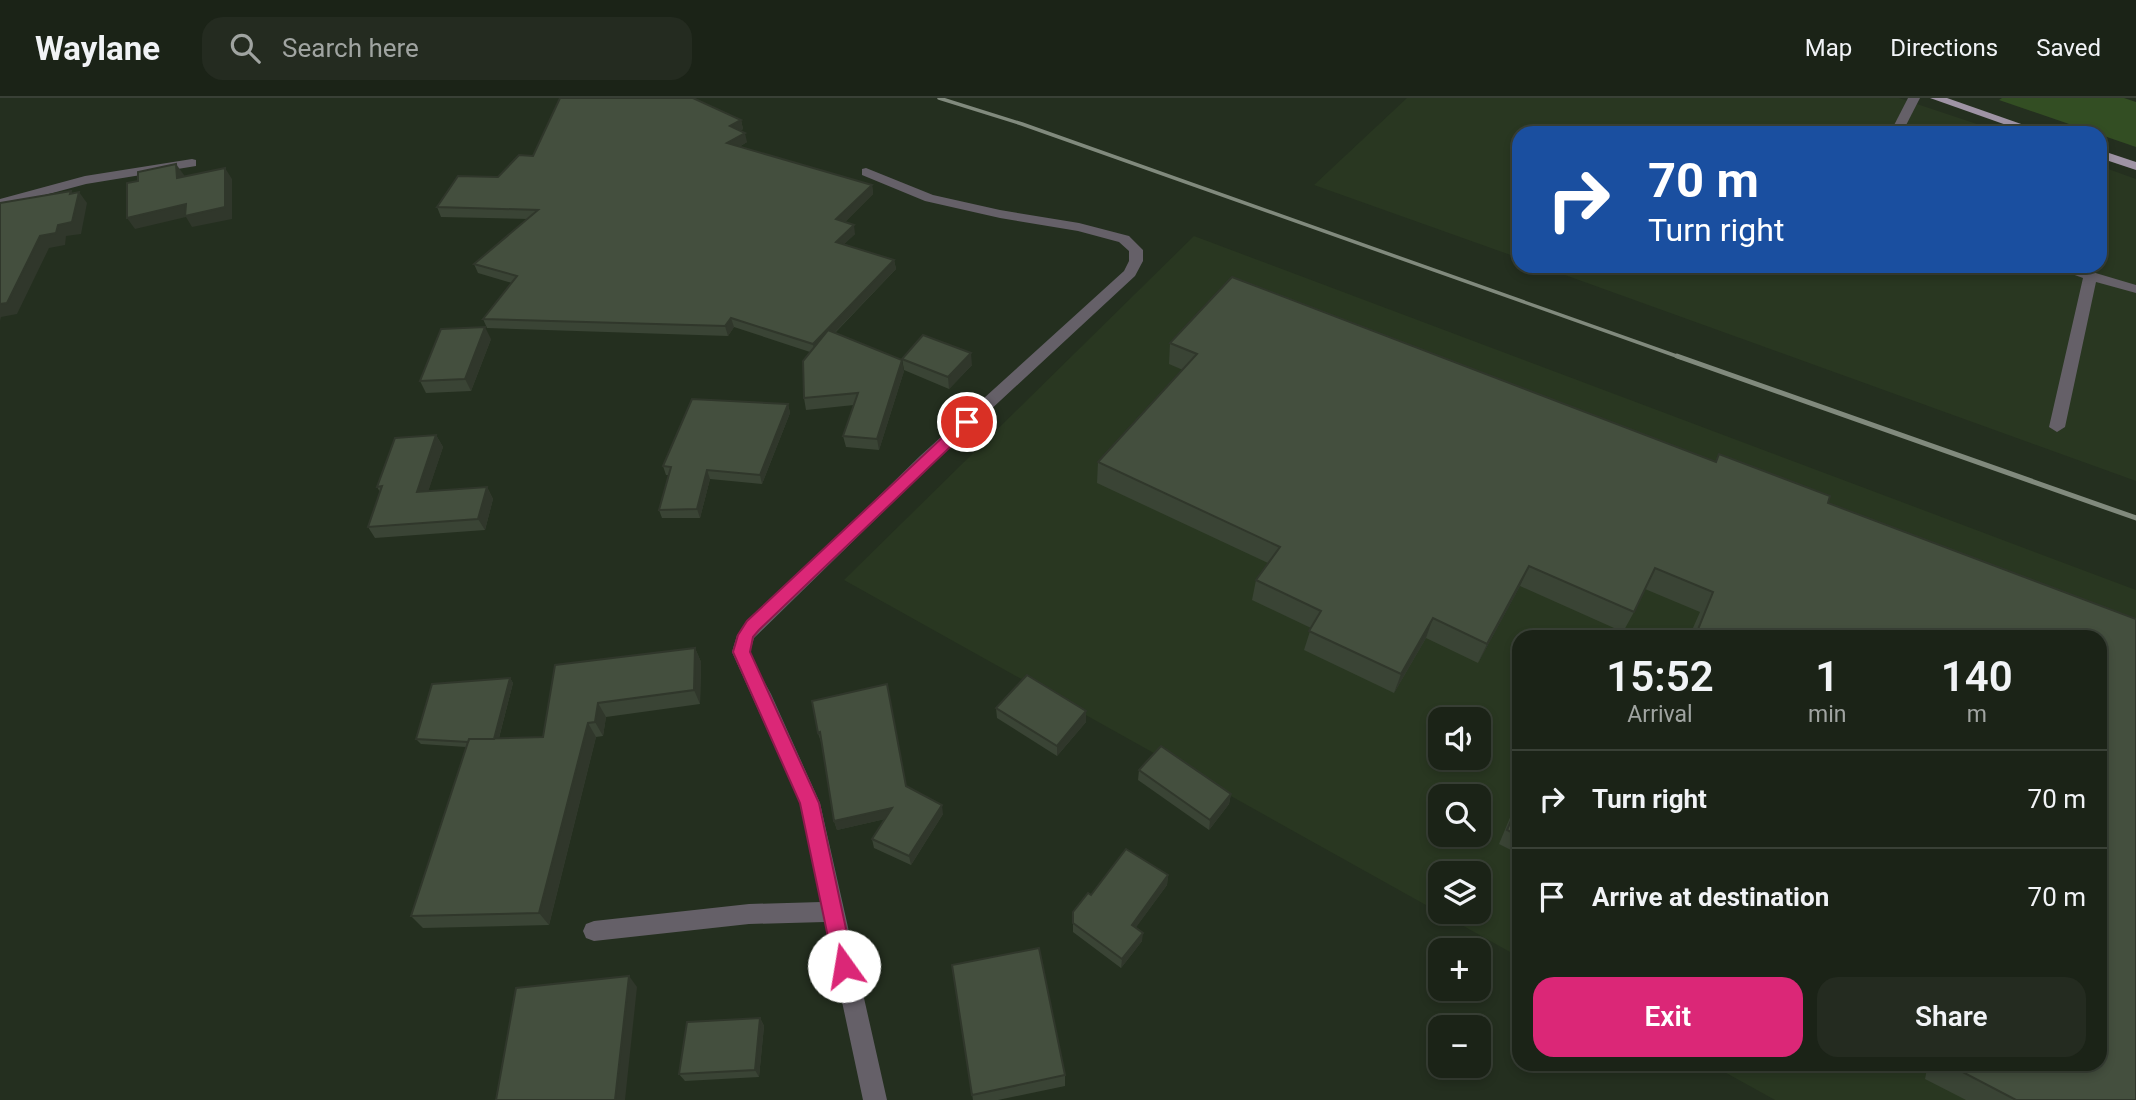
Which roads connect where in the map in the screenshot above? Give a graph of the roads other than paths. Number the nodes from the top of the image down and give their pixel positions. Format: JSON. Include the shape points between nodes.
{"nodes":[{"id":1,"x":1914,"y":98,"type":"edge"},
{"id":2,"x":1936,"y":98,"type":"edge"},
{"id":3,"x":1900,"y":126,"type":"edge"},
{"id":4,"x":2020,"y":126,"type":"edge"},
{"id":5,"x":2107,"y":156,"type":"edge"},
{"id":6,"x":192,"y":163,"type":"dead end"},
{"id":7,"x":2136,"y":166,"type":"edge"},
{"id":8,"x":866,"y":172,"type":"dead end"},
{"id":9,"x":0,"y":203,"type":"edge"},
{"id":10,"x":2078,"y":273,"type":"edge"},
{"id":11,"x":2090,"y":277,"type":"junction"},
{"id":12,"x":2136,"y":289,"type":"edge"},
{"id":13,"x":2057,"y":427,"type":"dead end"},
{"id":14,"x":832,"y":912,"type":"junction"},
{"id":15,"x":594,"y":931,"type":"dead end"},
{"id":16,"x":875,"y":1100,"type":"edge"}],
"edges":[{"from":1,"to":3,"type":"street"},
{"from":2,"to":4,"type":"main road"},
{"from":5,"to":7,"type":"main road"},
{"from":6,"to":9,"type":"street","via":[[85,180]]},
{"from":8,"to":14,"type":"street","via":[[929,198],[1124,239],[1136,250],[1136,261],[1130,273],[926,460],[746,635],[741,652],[746,667],[810,803]]},
{"from":10,"to":11,"type":"street"},
{"from":11,"to":12,"type":"street"},
{"from":11,"to":13,"type":"street"},
{"from":14,"to":15,"type":"street","via":[[749,914]]},
{"from":14,"to":16,"type":"street"}]}
